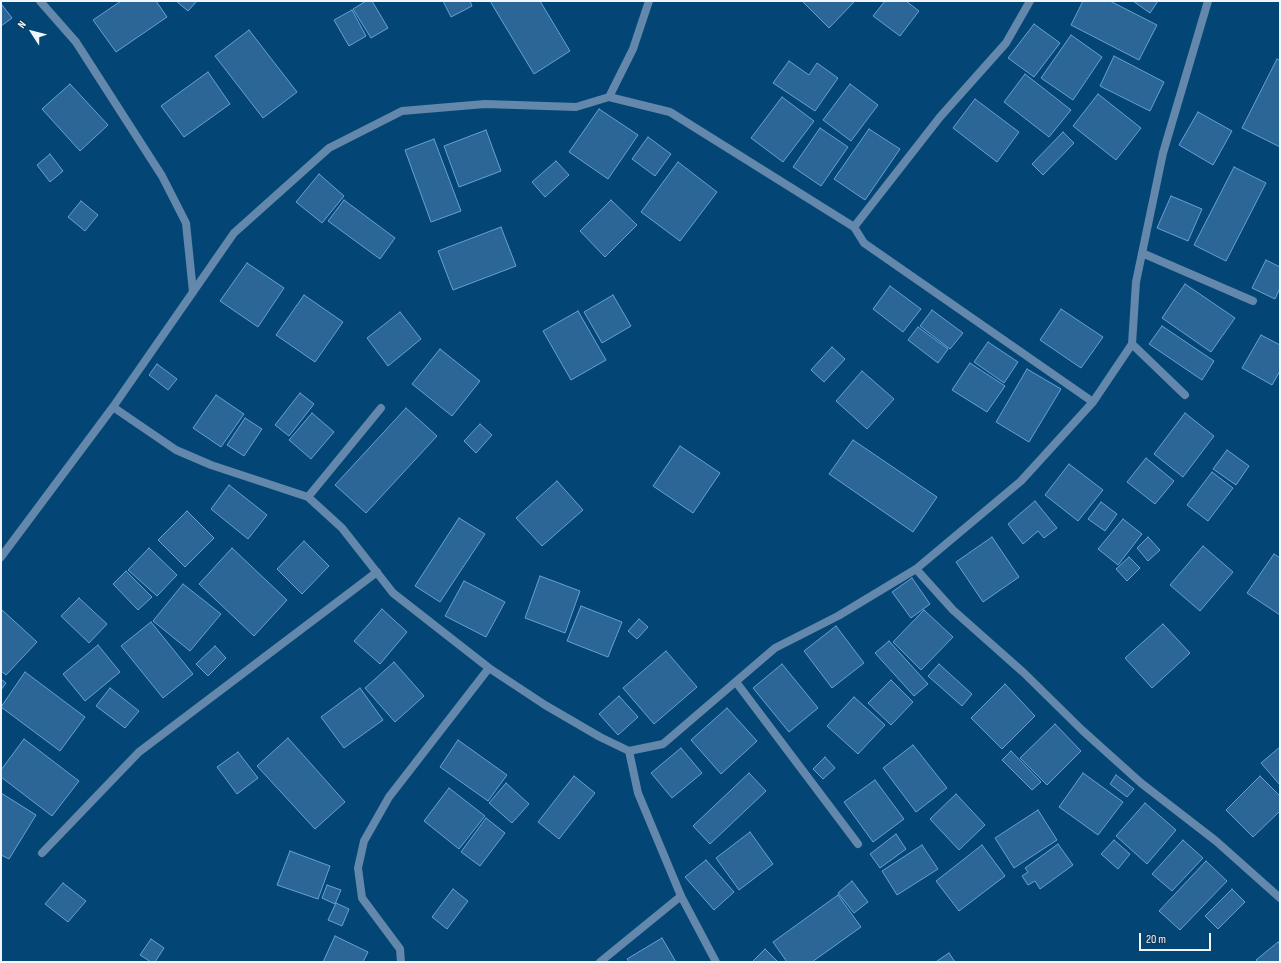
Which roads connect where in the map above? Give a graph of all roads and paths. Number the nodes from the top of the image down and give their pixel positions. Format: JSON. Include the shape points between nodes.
{"nodes":[{"id":1,"x":40,"y":1,"type":"edge"},
{"id":2,"x":649,"y":1,"type":"edge"},
{"id":3,"x":1030,"y":1,"type":"edge"},
{"id":4,"x":1208,"y":1,"type":"edge"},
{"id":5,"x":609,"y":97,"type":"junction"},
{"id":6,"x":854,"y":227,"type":"junction"},
{"id":7,"x":1142,"y":253,"type":"junction"},
{"id":8,"x":194,"y":292,"type":"junction"},
{"id":9,"x":1253,"y":301,"type":"dead end"},
{"id":10,"x":1132,"y":344,"type":"junction"},
{"id":11,"x":1185,"y":395,"type":"dead end"},
{"id":12,"x":1093,"y":402,"type":"junction"},
{"id":13,"x":114,"y":407,"type":"junction"},
{"id":14,"x":381,"y":408,"type":"dead end"},
{"id":15,"x":308,"y":497,"type":"junction"},
{"id":16,"x":1,"y":557,"type":"edge"},
{"id":17,"x":916,"y":569,"type":"junction"},
{"id":18,"x":377,"y":572,"type":"junction"},
{"id":19,"x":489,"y":668,"type":"junction"},
{"id":20,"x":736,"y":682,"type":"junction"},
{"id":21,"x":629,"y":751,"type":"junction"},
{"id":22,"x":858,"y":844,"type":"dead end"},
{"id":23,"x":42,"y":853,"type":"dead end"},
{"id":24,"x":681,"y":896,"type":"junction"},
{"id":25,"x":1280,"y":898,"type":"edge"},
{"id":26,"x":402,"y":962,"type":"edge"},
{"id":27,"x":600,"y":962,"type":"edge"},
{"id":28,"x":716,"y":962,"type":"edge"}],
"edges":[{"from":1,"to":8,"type":"street","via":[[76,42],[162,176],[186,223]]},
{"from":2,"to":5,"type":"street","via":[[633,49]]},
{"from":3,"to":6,"type":"street","via":[[1006,43],[940,117]]},
{"from":4,"to":7,"type":"street","via":[[1163,153]]},
{"from":5,"to":6,"type":"street","via":[[670,112]]},
{"from":5,"to":8,"type":"street","via":[[576,107],[485,104],[402,111],[329,148],[234,233]]},
{"from":6,"to":12,"type":"street","via":[[864,243]]},
{"from":7,"to":9,"type":"street"},
{"from":7,"to":10,"type":"street","via":[[1136,282]]},
{"from":8,"to":13,"type":"street"},
{"from":10,"to":11,"type":"street"},
{"from":10,"to":12,"type":"street"},
{"from":12,"to":17,"type":"street","via":[[1021,481]]},
{"from":13,"to":15,"type":"street","via":[[176,450],[211,465]]},
{"from":13,"to":16,"type":"street"},
{"from":14,"to":15,"type":"street"},
{"from":15,"to":18,"type":"street","via":[[342,528]]},
{"from":17,"to":20,"type":"street","via":[[838,616],[775,648]]},
{"from":17,"to":25,"type":"street","via":[[953,610],[1082,730],[1141,783],[1216,842]]},
{"from":18,"to":19,"type":"street","via":[[394,593]]},
{"from":18,"to":23,"type":"street","via":[[139,752]]},
{"from":19,"to":21,"type":"street","via":[[545,705]]},
{"from":19,"to":26,"type":"street","via":[[389,797],[364,841],[358,868],[362,898],[400,949]]},
{"from":20,"to":21,"type":"street","via":[[663,744]]},
{"from":20,"to":22,"type":"street"},
{"from":21,"to":24,"type":"street","via":[[638,793]]},
{"from":24,"to":27,"type":"street"},
{"from":24,"to":28,"type":"street"}]}
